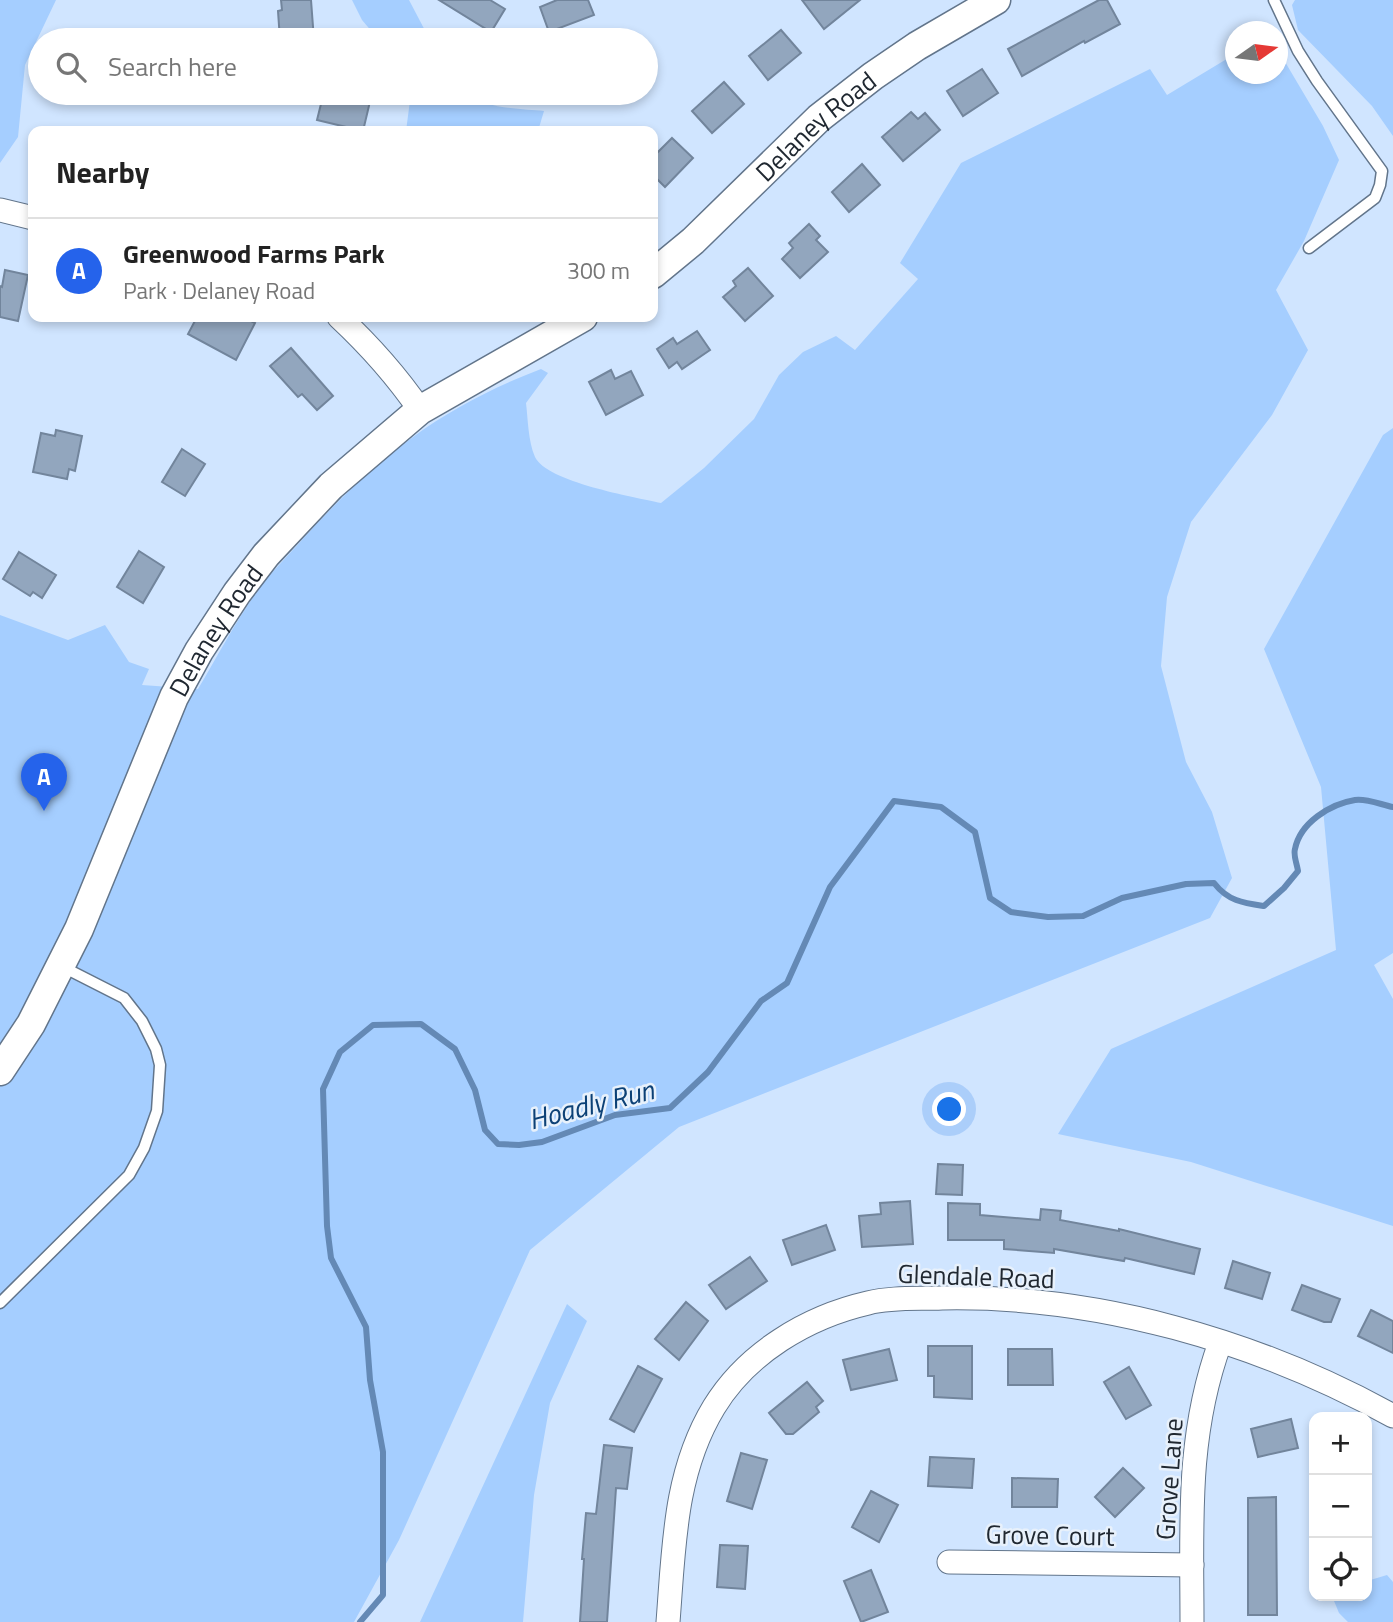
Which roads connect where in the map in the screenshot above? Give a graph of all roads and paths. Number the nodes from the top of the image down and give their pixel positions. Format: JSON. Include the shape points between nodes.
{"nodes":[{"id":1,"x":996,"y":0,"type":"edge"},
{"id":2,"x":1274,"y":0,"type":"edge"},
{"id":3,"x":0,"y":210,"type":"edge"},
{"id":4,"x":28,"y":217,"type":"edge"},
{"id":5,"x":1309,"y":248,"type":"dead end"},
{"id":6,"x":658,"y":270,"type":"edge"},
{"id":7,"x":344,"y":322,"type":"edge"},
{"id":8,"x":574,"y":322,"type":"edge"},
{"id":9,"x":420,"y":410,"type":"junction"},
{"id":10,"x":61,"y":966,"type":"junction"},
{"id":11,"x":0,"y":1071,"type":"edge"},
{"id":12,"x":0,"y":1303,"type":"edge"},
{"id":13,"x":1220,"y":1343,"type":"junction"},
{"id":14,"x":1393,"y":1416,"type":"edge"},
{"id":15,"x":949,"y":1562,"type":"dead end"},
{"id":16,"x":1192,"y":1565,"type":"junction"},
{"id":17,"x":668,"y":1622,"type":"edge"},
{"id":18,"x":1192,"y":1622,"type":"edge"}],
"edges":[{"from":1,"to":6,"type":"street","name":"Delaney Road","via":[[918,46],[819,118]]},
{"from":2,"to":5,"type":"lane","via":[[1298,51],[1382,171],[1375,198]]},
{"from":3,"to":4,"type":"street"},
{"from":7,"to":9,"type":"street","via":[[375,350]]},
{"from":8,"to":9,"type":"street","name":"Delaney Road"},
{"from":9,"to":10,"type":"street","name":"Delaney Road","via":[[297,520],[237,593],[199,651],[153,745]]},
{"from":10,"to":11,"type":"street","name":"Delaney Road"},
{"from":10,"to":12,"type":"lane","via":[[124,998],[142,1021],[160,1065],[157,1111],[129,1175]]},
{"from":13,"to":14,"type":"street","name":"Glendale Road","via":[[1299,1370]]},
{"from":13,"to":16,"type":"street","name":"Grove Lane","via":[[1196,1432]]},
{"from":13,"to":17,"type":"street","name":"Glendale Road","via":[[1175,1328],[1089,1310],[964,1298],[870,1302],[803,1326],[758,1356],[735,1379],[695,1443],[678,1505]]},
{"from":15,"to":16,"type":"street","name":"Grove Court"},
{"from":16,"to":18,"type":"street","name":"Grove Lane"}]}
